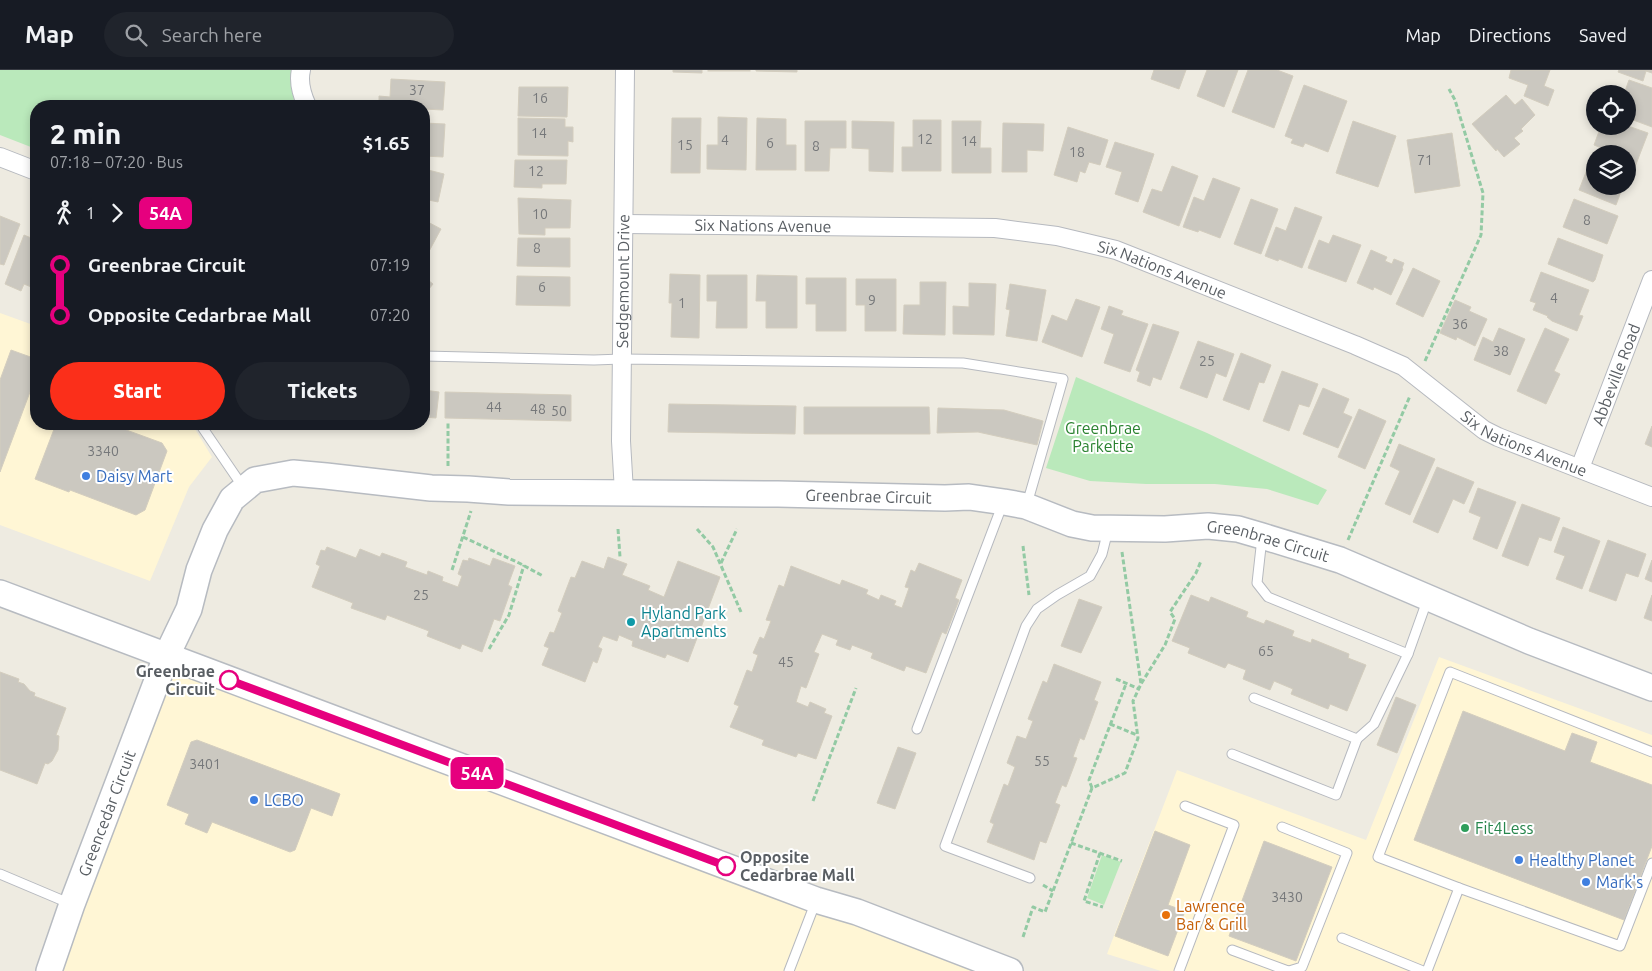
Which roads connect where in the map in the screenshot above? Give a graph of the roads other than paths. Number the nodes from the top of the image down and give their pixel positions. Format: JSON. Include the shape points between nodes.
{"nodes":[{"id":1,"x":301,"y":70,"type":"edge"},
{"id":2,"x":625,"y":70,"type":"edge"},
{"id":3,"x":304,"y":100,"type":"edge"},
{"id":4,"x":0,"y":158,"type":"edge"},
{"id":5,"x":30,"y":169,"type":"edge"},
{"id":6,"x":624,"y":224,"type":"junction"},
{"id":7,"x":1652,"y":280,"type":"edge"},
{"id":8,"x":430,"y":356,"type":"edge"},
{"id":9,"x":622,"y":359,"type":"junction"},
{"id":10,"x":204,"y":430,"type":"edge"},
{"id":11,"x":1580,"y":468,"type":"junction"},
{"id":12,"x":244,"y":488,"type":"junction"},
{"id":13,"x":624,"y":492,"type":"junction"},
{"id":14,"x":1652,"y":497,"type":"edge"},
{"id":15,"x":1015,"y":504,"type":"junction"},
{"id":16,"x":1114,"y":529,"type":"junction"},
{"id":17,"x":1262,"y":536,"type":"junction"},
{"id":18,"x":0,"y":593,"type":"edge"},
{"id":19,"x":1428,"y":598,"type":"junction"},
{"id":20,"x":1408,"y":654,"type":"junction"},
{"id":21,"x":166,"y":657,"type":"junction"},
{"id":22,"x":1652,"y":688,"type":"edge"},
{"id":23,"x":1254,"y":698,"type":"dead end"},
{"id":24,"x":917,"y":729,"type":"dead end"},
{"id":25,"x":1357,"y":739,"type":"junction"},
{"id":26,"x":1652,"y":752,"type":"edge"},
{"id":27,"x":1232,"y":754,"type":"dead end"},
{"id":28,"x":1185,"y":806,"type":"dead end"},
{"id":29,"x":1282,"y":827,"type":"dead end"},
{"id":30,"x":1652,"y":863,"type":"edge"},
{"id":31,"x":0,"y":874,"type":"edge"},
{"id":32,"x":1030,"y":878,"type":"dead end"},
{"id":33,"x":1459,"y":888,"type":"junction"},
{"id":34,"x":816,"y":900,"type":"junction"},
{"id":35,"x":72,"y":904,"type":"junction"},
{"id":36,"x":1342,"y":938,"type":"dead end"},
{"id":37,"x":1232,"y":950,"type":"dead end"},
{"id":38,"x":49,"y":971,"type":"edge"},
{"id":39,"x":788,"y":971,"type":"edge"},
{"id":40,"x":1010,"y":971,"type":"edge"},
{"id":41,"x":1179,"y":971,"type":"edge"},
{"id":42,"x":1289,"y":971,"type":"edge"},
{"id":43,"x":1423,"y":971,"type":"edge"},
{"id":44,"x":1427,"y":971,"type":"edge"}],
"edges":[{"from":1,"to":3,"type":"street"},
{"from":2,"to":6,"type":"street","name":"Sedgemount Drive"},
{"from":4,"to":5,"type":"street"},
{"from":6,"to":9,"type":"street","name":"Sedgemount Drive"},
{"from":6,"to":11,"type":"street","name":"Six Nations Avenue","via":[[967,226],[1057,236],[1116,250],[1403,366],[1484,430]]},
{"from":7,"to":11,"type":"street","name":"Abbeville Road"},
{"from":8,"to":9,"type":"lane"},
{"from":9,"to":13,"type":"street","name":"Sedgemount Drive"},
{"from":9,"to":15,"type":"lane","via":[[963,363],[1064,379]]},
{"from":10,"to":12,"type":"lane"},
{"from":11,"to":14,"type":"street","name":"Six Nations Avenue"},
{"from":12,"to":13,"type":"street","name":"Greenbrae Circuit","via":[[254,480],[293,473],[448,489],[562,494]]},
{"from":12,"to":21,"type":"street","name":"Greenbrae Circuit","via":[[232,498],[215,530],[189,609]]},
{"from":13,"to":15,"type":"street","name":"Greenbrae Circuit","via":[[969,497]]},
{"from":15,"to":16,"type":"street","name":"Greenbrae Circuit","via":[[1072,524]]},
{"from":15,"to":24,"type":"lane"},
{"from":16,"to":17,"type":"street","name":"Greenbrae Circuit","via":[[1208,526]]},
{"from":16,"to":32,"type":"lane","via":[[1090,576],[1037,609],[1026,626],[945,846]]},
{"from":17,"to":19,"type":"street","name":"Greenbrae Circuit","via":[[1340,560]]},
{"from":17,"to":20,"type":"lane","via":[[1257,583],[1268,598]]},
{"from":18,"to":21,"type":"street"},
{"from":19,"to":20,"type":"lane"},
{"from":19,"to":22,"type":"street","name":"Greenbrae Circuit"},
{"from":20,"to":25,"type":"lane","via":[[1374,724]]},
{"from":21,"to":34,"type":"street"},
{"from":21,"to":35,"type":"street","name":"Greencedar Circuit"},
{"from":23,"to":25,"type":"lane"},
{"from":25,"to":27,"type":"lane","via":[[1336,795]]},
{"from":26,"to":33,"type":"lane","via":[[1450,672],[1378,857]]},
{"from":28,"to":41,"type":"lane","via":[[1234,825]]},
{"from":29,"to":42,"type":"lane","via":[[1347,853],[1302,967]]},
{"from":30,"to":33,"type":"lane","via":[[1620,946]]},
{"from":31,"to":35,"type":"lane"},
{"from":33,"to":44,"type":"lane"},
{"from":34,"to":39,"type":"lane"},
{"from":34,"to":40,"type":"street","via":[[857,912]]},
{"from":35,"to":38,"type":"street","name":"Greencedar Circuit"},
{"from":36,"to":43,"type":"lane"},
{"from":37,"to":42,"type":"lane"}]}
